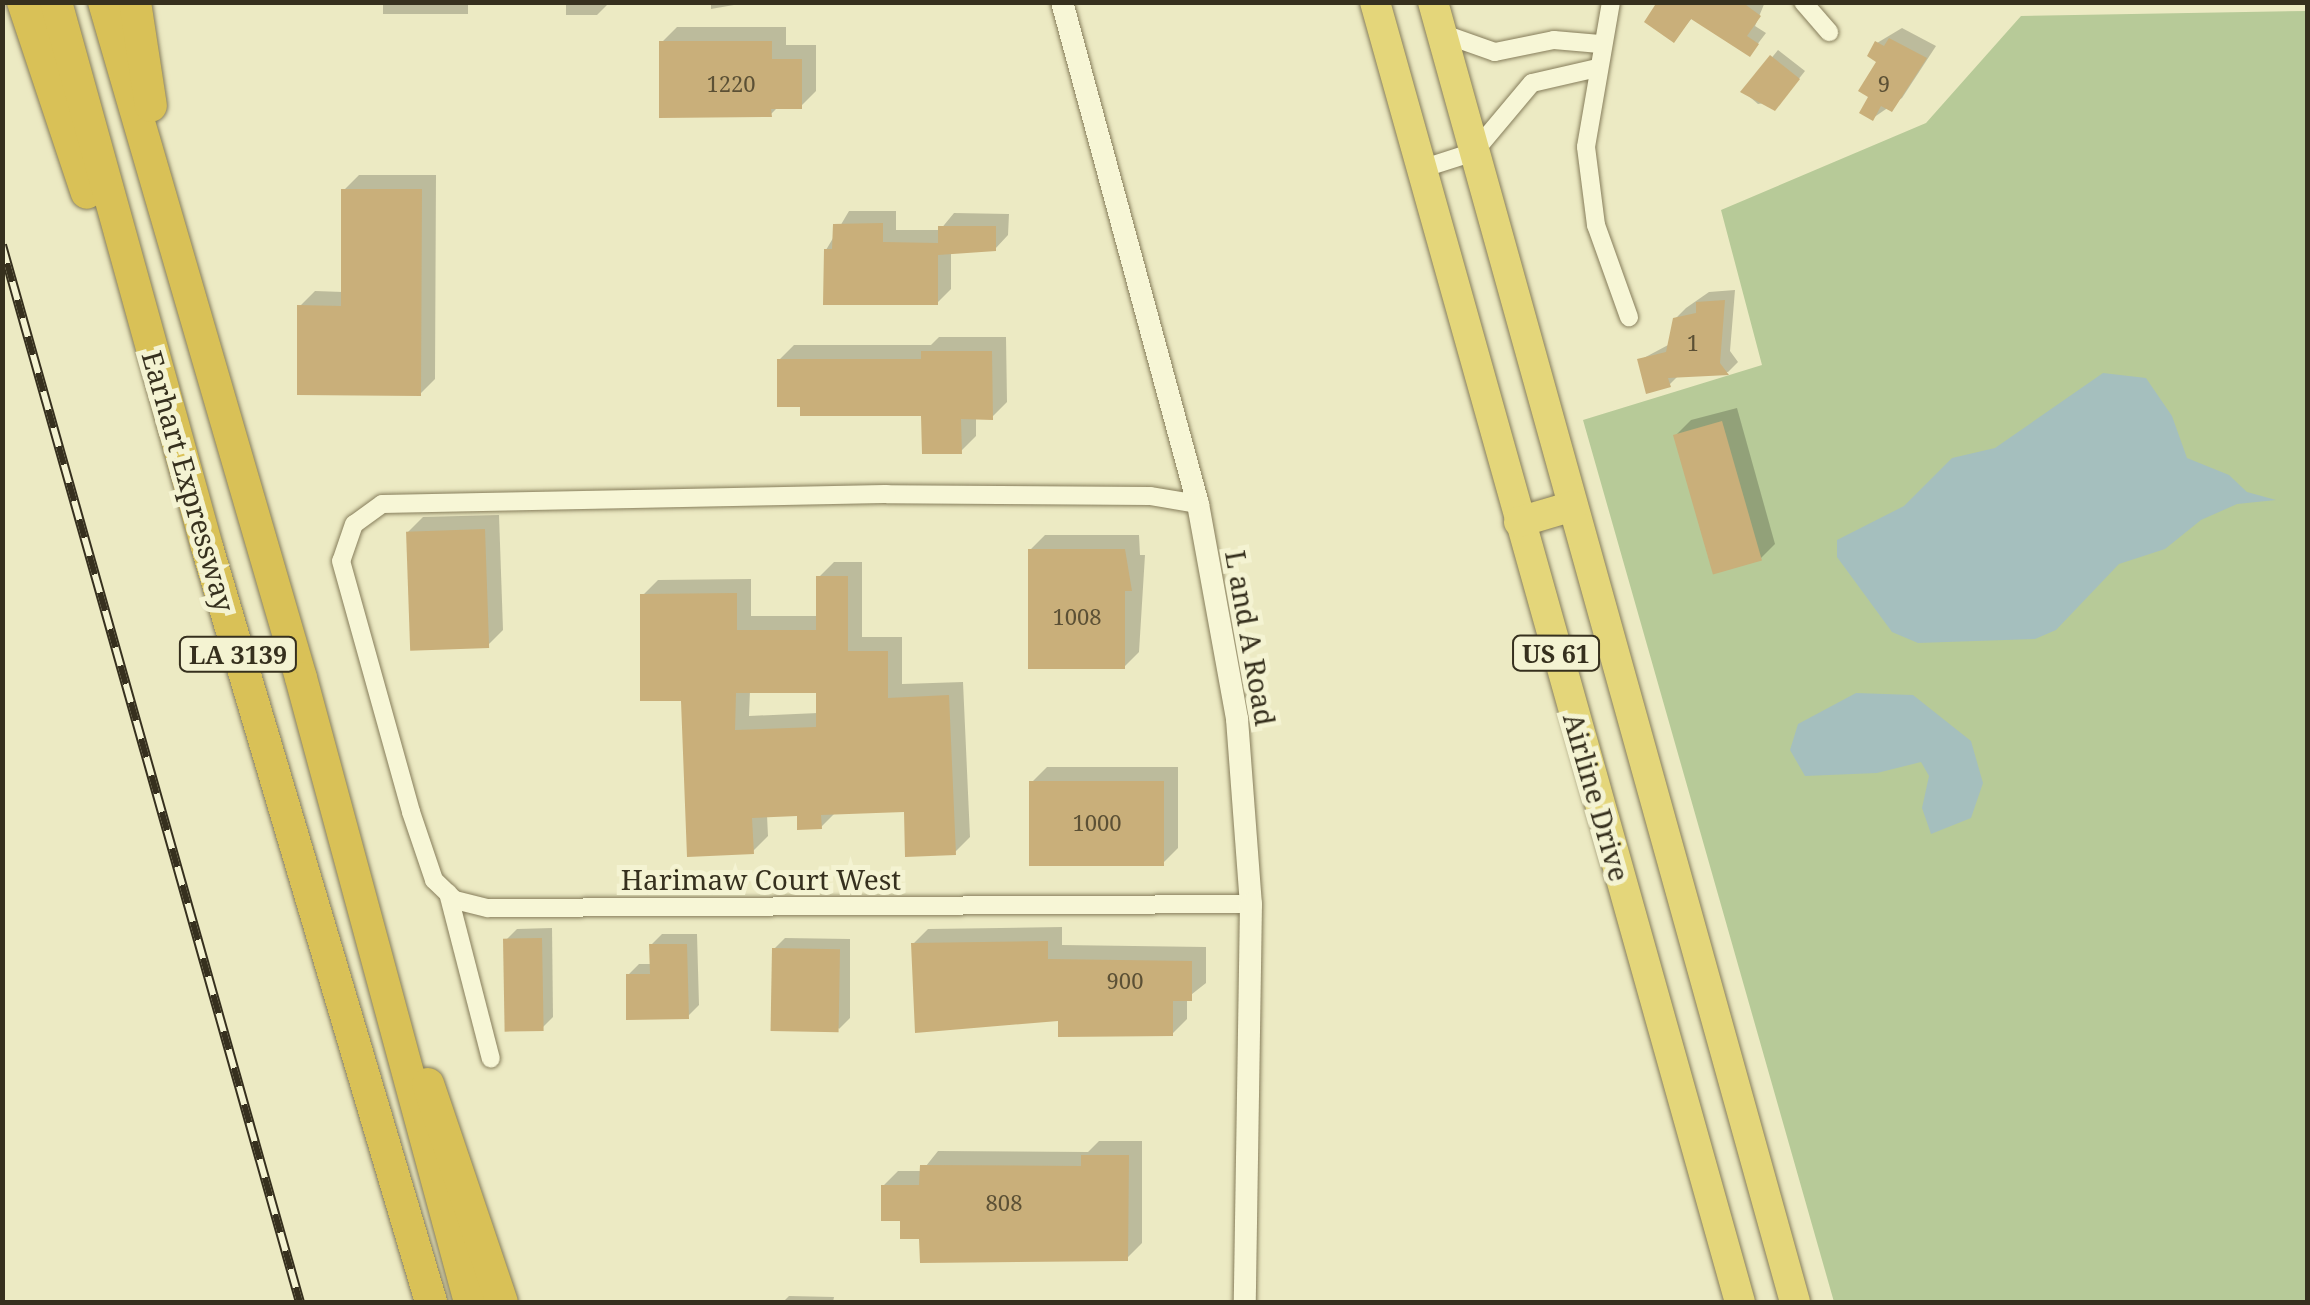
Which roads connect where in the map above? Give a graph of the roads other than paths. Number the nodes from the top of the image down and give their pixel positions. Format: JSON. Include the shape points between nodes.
{"nodes":[{"id":1,"x":23,"y":2,"type":"edge"},
{"id":2,"x":56,"y":2,"type":"edge"},
{"id":3,"x":104,"y":2,"type":"edge"},
{"id":4,"x":135,"y":2,"type":"edge"},
{"id":5,"x":1062,"y":2,"type":"edge"},
{"id":6,"x":1375,"y":2,"type":"edge"},
{"id":7,"x":1433,"y":2,"type":"edge"},
{"id":8,"x":1610,"y":2,"type":"edge"},
{"id":9,"x":1803,"y":2,"type":"edge"},
{"id":10,"x":1829,"y":32,"type":"dead end"},
{"id":11,"x":1442,"y":33,"type":"junction"},
{"id":12,"x":1600,"y":44,"type":"junction"},
{"id":13,"x":1598,"y":68,"type":"junction"},
{"id":14,"x":1474,"y":152,"type":"junction"},
{"id":15,"x":1421,"y":169,"type":"junction"},
{"id":16,"x":174,"y":254,"type":"junction"},
{"id":17,"x":1629,"y":317,"type":"dead end"},
{"id":18,"x":1198,"y":504,"type":"junction"},
{"id":19,"x":1573,"y":506,"type":"junction"},
{"id":20,"x":1520,"y":522,"type":"junction"},
{"id":21,"x":206,"y":548,"type":"junction"},
{"id":22,"x":448,"y":893,"type":"junction"},
{"id":23,"x":1250,"y":904,"type":"junction"},
{"id":24,"x":368,"y":924,"type":"junction"},
{"id":25,"x":1696,"y":942,"type":"junction"},
{"id":26,"x":1643,"y":961,"type":"junction"},
{"id":27,"x":492,"y":1060,"type":"dead end"},
{"id":28,"x":431,"y":1302,"type":"edge"},
{"id":29,"x":470,"y":1302,"type":"edge"},
{"id":30,"x":502,"y":1302,"type":"edge"},
{"id":31,"x":1245,"y":1302,"type":"edge"},
{"id":32,"x":1740,"y":1302,"type":"edge"},
{"id":33,"x":1796,"y":1302,"type":"edge"}],
"edges":[{"from":1,"to":21,"type":"highway"},
{"from":2,"to":21,"type":"highway","name":"Earhart Expressway","number":"LA 3139"},
{"from":3,"to":16,"type":"highway","name":"Earhart Expressway","number":"LA 3139"},
{"from":4,"to":16,"type":"highway"},
{"from":5,"to":18,"type":"street","name":"L and A Road"},
{"from":6,"to":15,"type":"highway","name":"Airline Drive","number":"US 61"},
{"from":7,"to":11,"type":"highway","name":"Airline Drive","number":"US 61"},
{"from":8,"to":12,"type":"street"},
{"from":9,"to":10,"type":"street"},
{"from":11,"to":12,"type":"street","via":[[1495,52],[1554,40]]},
{"from":11,"to":14,"type":"highway","name":"Airline Drive","number":"US 61"},
{"from":12,"to":13,"type":"street"},
{"from":13,"to":14,"type":"street","via":[[1552,75],[1518,91],[1500,126]]},
{"from":13,"to":17,"type":"street","via":[[1586,148],[1596,225]]},
{"from":14,"to":15,"type":"street"},
{"from":14,"to":19,"type":"highway","name":"Airline Drive","number":"US 61"},
{"from":15,"to":20,"type":"highway","name":"Airline Drive","number":"US 61"},
{"from":16,"to":24,"type":"highway","name":"Earhart Expressway","number":"LA 3139"},
{"from":18,"to":22,"type":"street","via":[[1150,496],[887,494],[380,505],[354,524],[341,561],[411,812],[434,880]]},
{"from":18,"to":23,"type":"street","name":"L and A Road","via":[[1237,719]]},
{"from":19,"to":20,"type":"highway"},
{"from":19,"to":25,"type":"highway","name":"Airline Drive","number":"US 61"},
{"from":20,"to":26,"type":"highway","name":"Airline Drive","number":"US 61"},
{"from":21,"to":28,"type":"highway","name":"Earhart Expressway","number":"LA 3139"},
{"from":22,"to":23,"type":"street","name":"Harimaw Court West","via":[[488,908]]},
{"from":22,"to":27,"type":"street"},
{"from":23,"to":31,"type":"street","name":"L and A Road"},
{"from":24,"to":29,"type":"highway","name":"Earhart Expressway","number":"LA 3139"},
{"from":24,"to":30,"type":"highway"},
{"from":25,"to":26,"type":"highway"},
{"from":25,"to":33,"type":"highway","name":"Airline Drive","number":"US 61"},
{"from":26,"to":32,"type":"highway","name":"Airline Drive","number":"US 61"}]}
